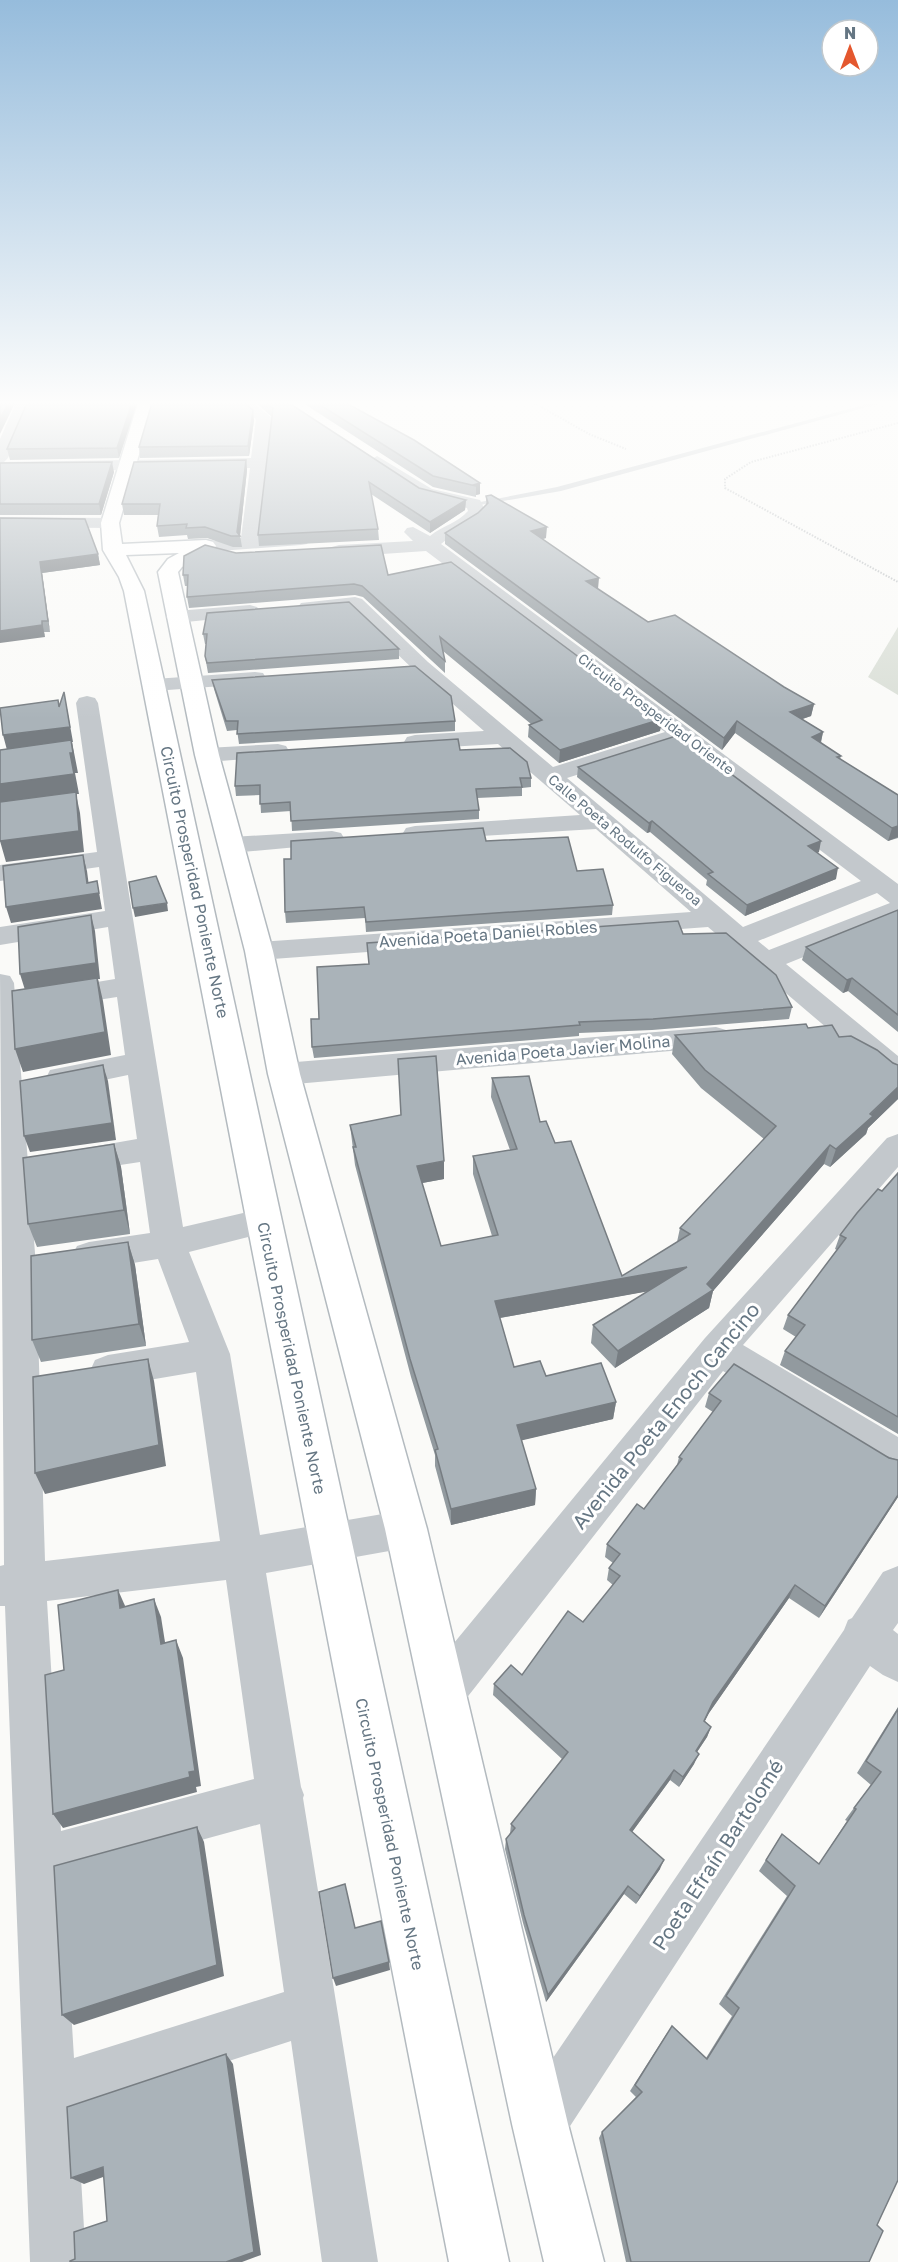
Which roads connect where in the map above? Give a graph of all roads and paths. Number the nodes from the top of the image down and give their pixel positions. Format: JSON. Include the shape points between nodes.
{"nodes":[{"id":1,"x":118,"y":509,"type":"edge"},
{"id":2,"x":253,"y":509,"type":"edge"},
{"id":3,"x":476,"y":509,"type":"edge"},
{"id":4,"x":763,"y":509,"type":"edge"},
{"id":5,"x":0,"y":522,"type":"edge"},
{"id":6,"x":111,"y":536,"type":"junction"},
{"id":7,"x":421,"y":539,"type":"junction"},
{"id":8,"x":250,"y":543,"type":"junction"},
{"id":9,"x":206,"y":546,"type":"junction"},
{"id":10,"x":898,"y":582,"type":"edge"},
{"id":11,"x":176,"y":617,"type":"junction"},
{"id":12,"x":273,"y":676,"type":"edge"},
{"id":13,"x":193,"y":682,"type":"junction"},
{"id":14,"x":154,"y":685,"type":"junction"},
{"id":15,"x":87,"y":703,"type":"dead end"},
{"id":16,"x":682,"y":734,"type":"junction"},
{"id":17,"x":504,"y":737,"type":"junction"},
{"id":18,"x":397,"y":744,"type":"edge"},
{"id":19,"x":302,"y":749,"type":"edge"},
{"id":20,"x":207,"y":755,"type":"junction"},
{"id":21,"x":550,"y":776,"type":"junction"},
{"id":22,"x":602,"y":820,"type":"junction"},
{"id":23,"x":387,"y":835,"type":"edge"},
{"id":24,"x":351,"y":837,"type":"edge"},
{"id":25,"x":231,"y":845,"type":"junction"},
{"id":26,"x":110,"y":858,"type":"junction"},
{"id":27,"x":0,"y":873,"type":"edge"},
{"id":28,"x":889,"y":890,"type":"edge"},
{"id":29,"x":898,"y":909,"type":"edge"},
{"id":30,"x":121,"y":917,"type":"junction"},
{"id":31,"x":716,"y":918,"type":"junction"},
{"id":32,"x":0,"y":936,"type":"edge"},
{"id":33,"x":740,"y":938,"type":"junction"},
{"id":34,"x":259,"y":951,"type":"junction"},
{"id":35,"x":767,"y":961,"type":"junction"},
{"id":36,"x":131,"y":986,"type":"junction"},
{"id":37,"x":16,"y":998,"type":"edge"},
{"id":38,"x":842,"y":1027,"type":"junction"},
{"id":39,"x":807,"y":1030,"type":"edge"},
{"id":40,"x":747,"y":1035,"type":"edge"},
{"id":41,"x":141,"y":1062,"type":"junction"},
{"id":42,"x":896,"y":1068,"type":"edge"},
{"id":43,"x":284,"y":1074,"type":"junction"},
{"id":44,"x":8,"y":1088,"type":"junction"},
{"id":45,"x":898,"y":1146,"type":"edge"},
{"id":46,"x":154,"y":1148,"type":"junction"},
{"id":47,"x":33,"y":1166,"type":"junction"},
{"id":48,"x":264,"y":1221,"type":"junction"},
{"id":49,"x":169,"y":1244,"type":"junction"},
{"id":50,"x":19,"y":1266,"type":"junction"},
{"id":51,"x":718,"y":1349,"type":"junction"},
{"id":52,"x":212,"y":1354,"type":"junction"},
{"id":53,"x":51,"y":1379,"type":"junction"},
{"id":54,"x":898,"y":1457,"type":"edge"},
{"id":55,"x":405,"y":1529,"type":"junction"},
{"id":56,"x":330,"y":1544,"type":"junction"},
{"id":57,"x":243,"y":1558,"type":"junction"},
{"id":58,"x":12,"y":1585,"type":"edge"},
{"id":59,"x":898,"y":1586,"type":"edge"},
{"id":60,"x":881,"y":1648,"type":"edge"},
{"id":61,"x":442,"y":1693,"type":"junction"},
{"id":62,"x":281,"y":1794,"type":"junction"},
{"id":63,"x":39,"y":1862,"type":"junction"},
{"id":64,"x":312,"y":2009,"type":"junction"},
{"id":65,"x":50,"y":2092,"type":"junction"},
{"id":66,"x":540,"y":2124,"type":"junction"},
{"id":67,"x":58,"y":2262,"type":"edge"},
{"id":68,"x":350,"y":2262,"type":"edge"},
{"id":69,"x":479,"y":2262,"type":"edge"},
{"id":70,"x":574,"y":2262,"type":"edge"}],
"edges":[{"from":1,"to":6,"type":"street"},
{"from":2,"to":8,"type":"street"},
{"from":3,"to":7,"type":"street","via":[[468,522]]},
{"from":4,"to":10,"type":"path"},
{"from":5,"to":6,"type":"street"},
{"from":6,"to":9,"type":"street"},
{"from":6,"to":14,"type":"street","name":"Circuito Prosperidad Poniente Norte","via":[[134,591]]},
{"from":7,"to":8,"type":"street","via":[[324,538]]},
{"from":7,"to":9,"type":"street","via":[[237,556],[220,554]]},
{"from":7,"to":16,"type":"street","name":"Circuito Prosperidad Oriente"},
{"from":8,"to":9,"type":"street"},
{"from":9,"to":11,"type":"street","via":[[174,563],[168,572]]},
{"from":11,"to":13,"type":"street"},
{"from":11,"to":17,"type":"street","name":"Calle Poeta Rodulfo Figueroa","via":[[355,603],[410,667]]},
{"from":12,"to":13,"type":"street"},
{"from":13,"to":14,"type":"street"},
{"from":13,"to":20,"type":"street"},
{"from":14,"to":48,"type":"street","name":"Circuito Prosperidad Poniente Norte"},
{"from":15,"to":26,"type":"street","via":[[82,751],[91,802]]},
{"from":16,"to":21,"type":"street"},
{"from":16,"to":28,"type":"street","name":"Circuito Prosperidad Oriente"},
{"from":17,"to":18,"type":"street"},
{"from":17,"to":21,"type":"street","name":"Calle Poeta Rodulfo Figueroa"},
{"from":19,"to":20,"type":"street"},
{"from":20,"to":25,"type":"street"},
{"from":21,"to":22,"type":"street","name":"Calle Poeta Rodulfo Figueroa"},
{"from":22,"to":23,"type":"street"},
{"from":22,"to":31,"type":"street","name":"Calle Poeta Rodulfo Figueroa"},
{"from":24,"to":25,"type":"street"},
{"from":25,"to":34,"type":"street"},
{"from":26,"to":27,"type":"street"},
{"from":26,"to":30,"type":"street"},
{"from":28,"to":33,"type":"street"},
{"from":29,"to":35,"type":"street"},
{"from":30,"to":32,"type":"street"},
{"from":30,"to":36,"type":"street"},
{"from":31,"to":33,"type":"street","name":"Calle Poeta Rodulfo Figueroa"},
{"from":31,"to":34,"type":"street","name":"Avenida Poeta Daniel Robles"},
{"from":33,"to":35,"type":"street","name":"Calle Poeta Rodulfo Figueroa"},
{"from":34,"to":43,"type":"street"},
{"from":35,"to":38,"type":"street","name":"Calle Poeta Rodulfo Figueroa"},
{"from":36,"to":37,"type":"street"},
{"from":36,"to":41,"type":"street"},
{"from":37,"to":44,"type":"street"},
{"from":38,"to":39,"type":"street"},
{"from":38,"to":42,"type":"street","name":"Calle Poeta Rodulfo Figueroa"},
{"from":40,"to":43,"type":"street","name":"Avenida Poeta Javier Molina"},
{"from":41,"to":44,"type":"street"},
{"from":41,"to":46,"type":"street"},
{"from":43,"to":55,"type":"street"},
{"from":44,"to":47,"type":"street"},
{"from":45,"to":51,"type":"street","name":"Avenida Poeta Enoch Cancino"},
{"from":46,"to":47,"type":"street"},
{"from":46,"to":49,"type":"street"},
{"from":47,"to":50,"type":"street"},
{"from":48,"to":49,"type":"street"},
{"from":48,"to":56,"type":"street","name":"Circuito Prosperidad Poniente Norte"},
{"from":49,"to":50,"type":"street"},
{"from":49,"to":52,"type":"street"},
{"from":50,"to":53,"type":"street"},
{"from":51,"to":54,"type":"street"},
{"from":51,"to":61,"type":"street","name":"Avenida Poeta Enoch Cancino"},
{"from":52,"to":53,"type":"street"},
{"from":52,"to":57,"type":"street"},
{"from":53,"to":58,"type":"street"},
{"from":55,"to":56,"type":"street"},
{"from":55,"to":61,"type":"street"},
{"from":56,"to":57,"type":"street"},
{"from":56,"to":69,"type":"street","name":"Circuito Prosperidad Poniente Norte"},
{"from":57,"to":58,"type":"street"},
{"from":57,"to":62,"type":"street"},
{"from":58,"to":63,"type":"street"},
{"from":59,"to":60,"type":"street","name":"Poeta Efraín Bartolomé"},
{"from":60,"to":66,"type":"street","name":"Poeta Efraín Bartolomé"},
{"from":61,"to":66,"type":"street"},
{"from":62,"to":63,"type":"street"},
{"from":62,"to":64,"type":"street"},
{"from":63,"to":65,"type":"street"},
{"from":64,"to":65,"type":"street"},
{"from":64,"to":68,"type":"street"},
{"from":65,"to":67,"type":"street"},
{"from":66,"to":70,"type":"street"}]}
